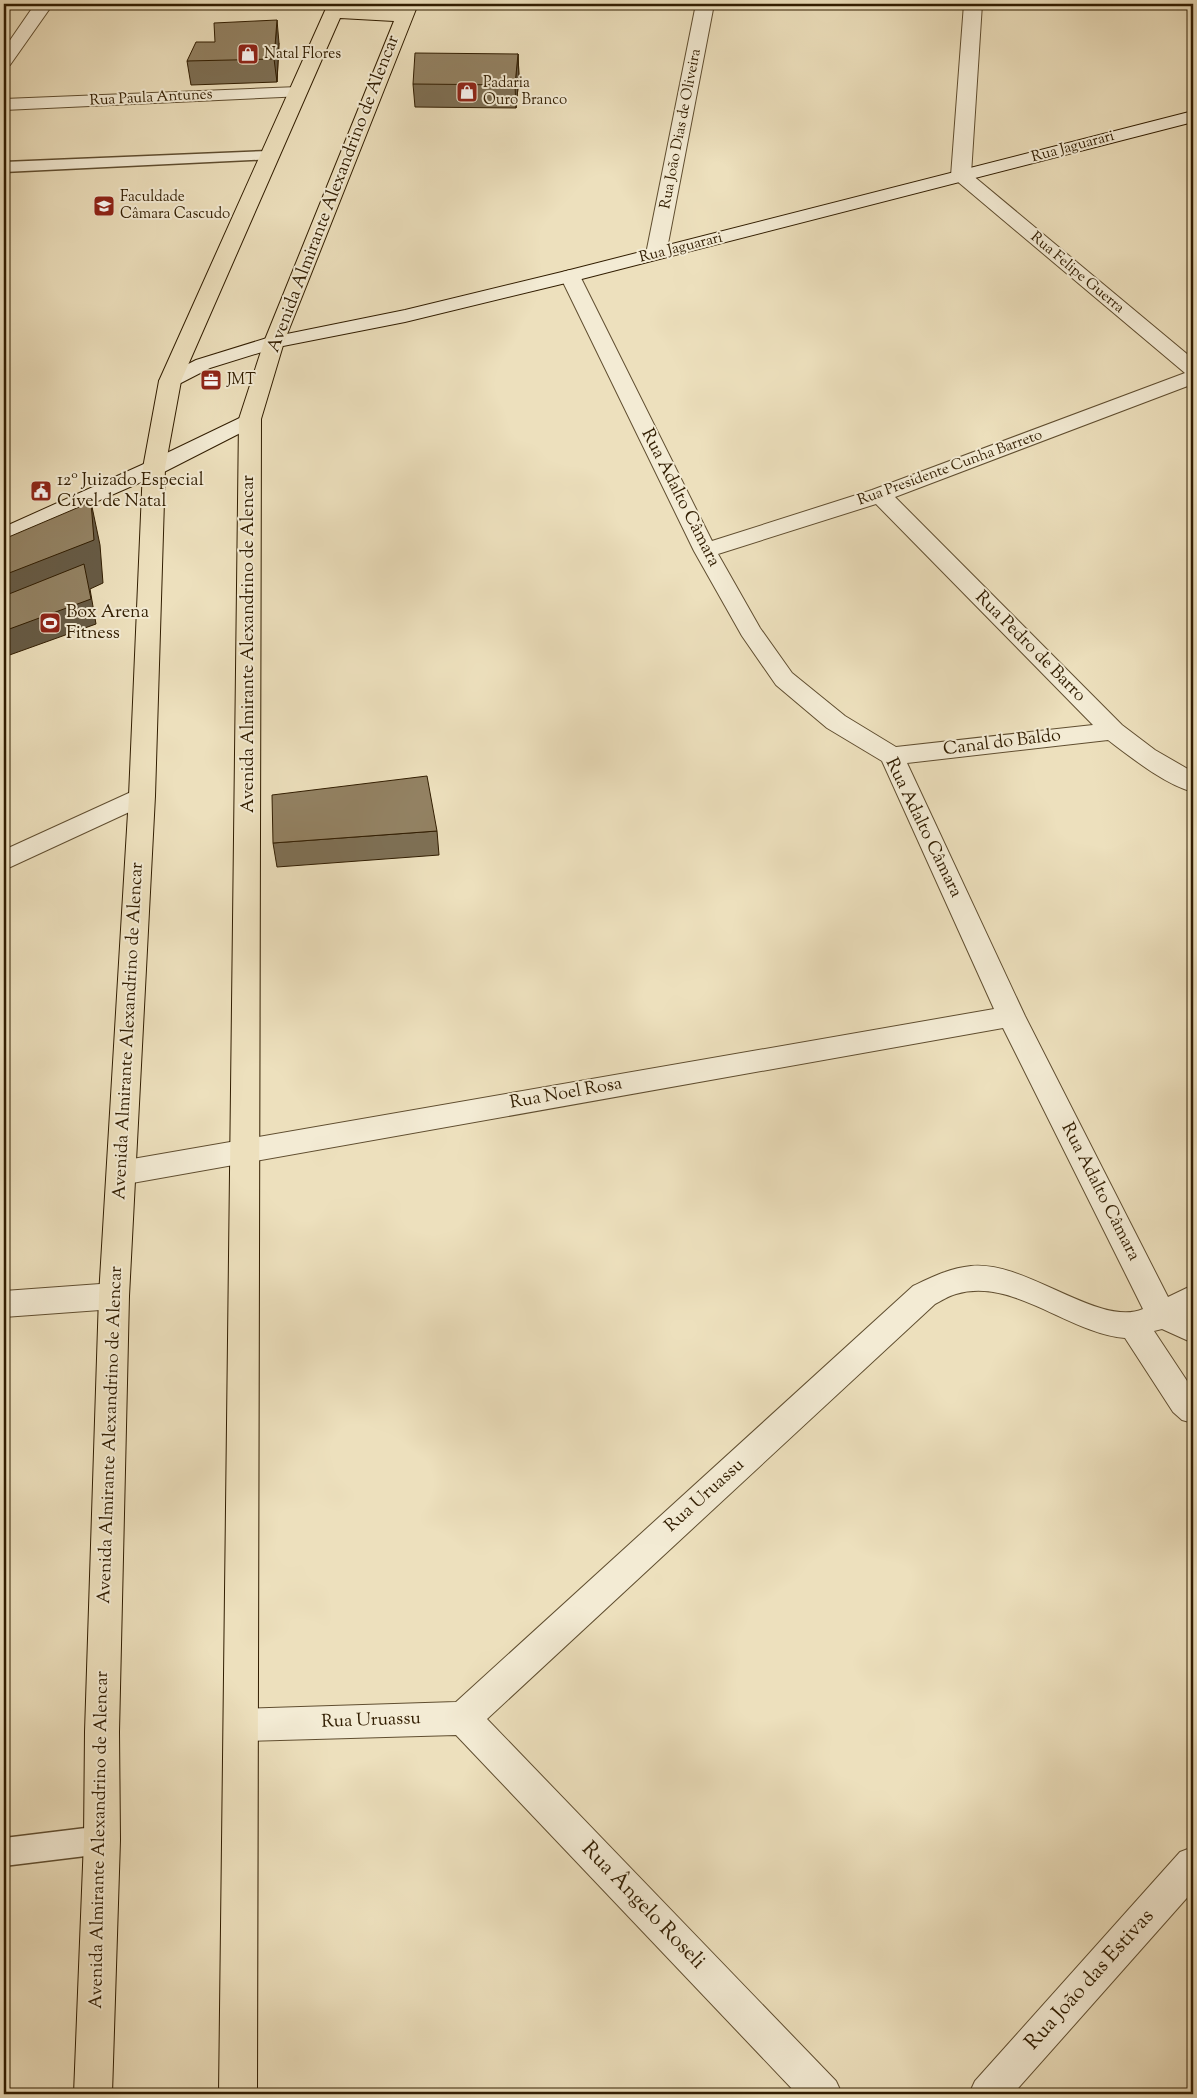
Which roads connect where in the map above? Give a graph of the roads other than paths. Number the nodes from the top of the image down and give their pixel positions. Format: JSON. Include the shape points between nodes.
{"nodes":[{"id":1,"x":44,"y":4,"type":"edge"},
{"id":2,"x":705,"y":4,"type":"edge"},
{"id":3,"x":973,"y":4,"type":"edge"},
{"id":4,"x":335,"y":8,"type":"edge"},
{"id":5,"x":406,"y":10,"type":"edge"},
{"id":6,"x":4,"y":61,"type":"edge"},
{"id":7,"x":298,"y":92,"type":"junction"},
{"id":8,"x":4,"y":105,"type":"edge"},
{"id":9,"x":1193,"y":116,"type":"edge"},
{"id":10,"x":269,"y":156,"type":"junction"},
{"id":11,"x":4,"y":167,"type":"edge"},
{"id":12,"x":961,"y":176,"type":"junction"},
{"id":13,"x":656,"y":254,"type":"junction"},
{"id":14,"x":570,"y":276,"type":"junction"},
{"id":15,"x":274,"y":342,"type":"junction"},
{"id":16,"x":1193,"y":370,"type":"edge"},
{"id":17,"x":1193,"y":377,"type":"edge"},
{"id":18,"x":170,"y":381,"type":"junction"},
{"id":19,"x":250,"y":419,"type":"junction"},
{"id":20,"x":154,"y":468,"type":"junction"},
{"id":21,"x":880,"y":495,"type":"junction"},
{"id":22,"x":4,"y":535,"type":"edge"},
{"id":23,"x":705,"y":551,"type":"junction"},
{"id":24,"x":1113,"y":731,"type":"junction"},
{"id":25,"x":892,"y":756,"type":"junction"},
{"id":26,"x":1193,"y":783,"type":"edge"},
{"id":27,"x":142,"y":796,"type":"junction"},
{"id":28,"x":4,"y":861,"type":"edge"},
{"id":29,"x":1011,"y":1016,"type":"junction"},
{"id":30,"x":246,"y":1150,"type":"junction"},
{"id":31,"x":121,"y":1172,"type":"junction"},
{"id":32,"x":114,"y":1296,"type":"junction"},
{"id":33,"x":1193,"y":1298,"type":"edge"},
{"id":34,"x":4,"y":1304,"type":"edge"},
{"id":35,"x":1147,"y":1320,"type":"junction"},
{"id":36,"x":1193,"y":1330,"type":"edge"},
{"id":37,"x":1193,"y":1410,"type":"edge"},
{"id":38,"x":463,"y":1718,"type":"junction"},
{"id":39,"x":242,"y":1725,"type":"junction"},
{"id":40,"x":102,"y":1840,"type":"junction"},
{"id":41,"x":4,"y":1852,"type":"edge"},
{"id":42,"x":1193,"y":1865,"type":"edge"},
{"id":43,"x":93,"y":2094,"type":"edge"},
{"id":44,"x":238,"y":2094,"type":"edge"},
{"id":45,"x":823,"y":2094,"type":"edge"},
{"id":46,"x":988,"y":2094,"type":"edge"}],
"edges":[{"from":1,"to":6,"type":"street"},
{"from":2,"to":13,"type":"street","name":"Rua João Dias de Oliveira"},
{"from":3,"to":12,"type":"street"},
{"from":4,"to":5,"type":"main road"},
{"from":4,"to":7,"type":"main road","name":"Avenida Almirante Alexandrino de Alencar"},
{"from":5,"to":15,"type":"main road","name":"Avenida Almirante Alexandrino de Alencar"},
{"from":7,"to":8,"type":"street","name":"Rua Paula Antunes"},
{"from":7,"to":10,"type":"main road","name":"Avenida Almirante Alexandrino de Alencar"},
{"from":9,"to":12,"type":"street","name":"Rua Jaguarari"},
{"from":10,"to":11,"type":"lane"},
{"from":10,"to":18,"type":"main road","name":"Avenida Almirante Alexandrino de Alencar"},
{"from":12,"to":13,"type":"street","name":"Rua Jaguarari"},
{"from":12,"to":16,"type":"street","name":"Rua Felipe Guerra"},
{"from":13,"to":14,"type":"street","name":"Rua Jaguarari"},
{"from":14,"to":15,"type":"street","name":"Rua Jaguarari","via":[[405,316]]},
{"from":14,"to":23,"type":"street","name":"Rua Adalto Câmara"},
{"from":15,"to":18,"type":"street","name":"Rua Jaguarari","via":[[204,364]]},
{"from":15,"to":19,"type":"main road","name":"Avenida Almirante Alexandrino de Alencar"},
{"from":17,"to":21,"type":"street","name":"Rua Presidente Cunha Barreto"},
{"from":18,"to":20,"type":"main road","name":"Avenida Almirante Alexandrino de Alencar"},
{"from":19,"to":20,"type":"street"},
{"from":19,"to":30,"type":"main road","name":"Avenida Almirante Alexandrino de Alencar"},
{"from":20,"to":22,"type":"street"},
{"from":20,"to":27,"type":"main road","name":"Avenida Almirante Alexandrino de Alencar"},
{"from":21,"to":23,"type":"street","name":"Rua Presidente Cunha Barreto"},
{"from":21,"to":24,"type":"street","name":"Rua Pedro de Barro"},
{"from":23,"to":25,"type":"street","name":"Rua Adalto Câmara","via":[[750,631],[784,679],[836,722]]},
{"from":24,"to":25,"type":"street","name":"Canal do Baldo"},
{"from":24,"to":26,"type":"street","name":"Rua Pedro de Barro","via":[[1146,756]]},
{"from":25,"to":29,"type":"street","name":"Rua Adalto Câmara"},
{"from":27,"to":28,"type":"street"},
{"from":27,"to":31,"type":"main road","name":"Avenida Almirante Alexandrino de Alencar"},
{"from":29,"to":30,"type":"street","name":"Rua Noel Rosa"},
{"from":29,"to":35,"type":"street","name":"Rua Adalto Câmara"},
{"from":30,"to":31,"type":"street","name":"Rua Noel Rosa"},
{"from":30,"to":39,"type":"main road","name":"Avenida Almirante Alexandrino de Alencar"},
{"from":31,"to":32,"type":"main road","name":"Avenida Almirante Alexandrino de Alencar"},
{"from":32,"to":34,"type":"street"},
{"from":32,"to":40,"type":"main road","name":"Avenida Almirante Alexandrino de Alencar"},
{"from":33,"to":35,"type":"street"},
{"from":35,"to":36,"type":"street"},
{"from":35,"to":37,"type":"street","via":[[1184,1402]]},
{"from":35,"to":38,"type":"street","name":"Rua Uruassu","via":[[1112,1323],[1088,1317],[1067,1310],[1031,1289],[1002,1280],[975,1278],[952,1282],[924,1295]]},
{"from":38,"to":39,"type":"street","name":"Rua Uruassu"},
{"from":38,"to":45,"type":"street","name":"Rua Ângelo Roseli"},
{"from":39,"to":44,"type":"main road","name":"Avenida Almirante Alexandrino de Alencar"},
{"from":40,"to":41,"type":"lane"},
{"from":40,"to":43,"type":"main road","name":"Avenida Almirante Alexandrino de Alencar"},
{"from":42,"to":46,"type":"street","name":"Rua João das Estivas"}]}
